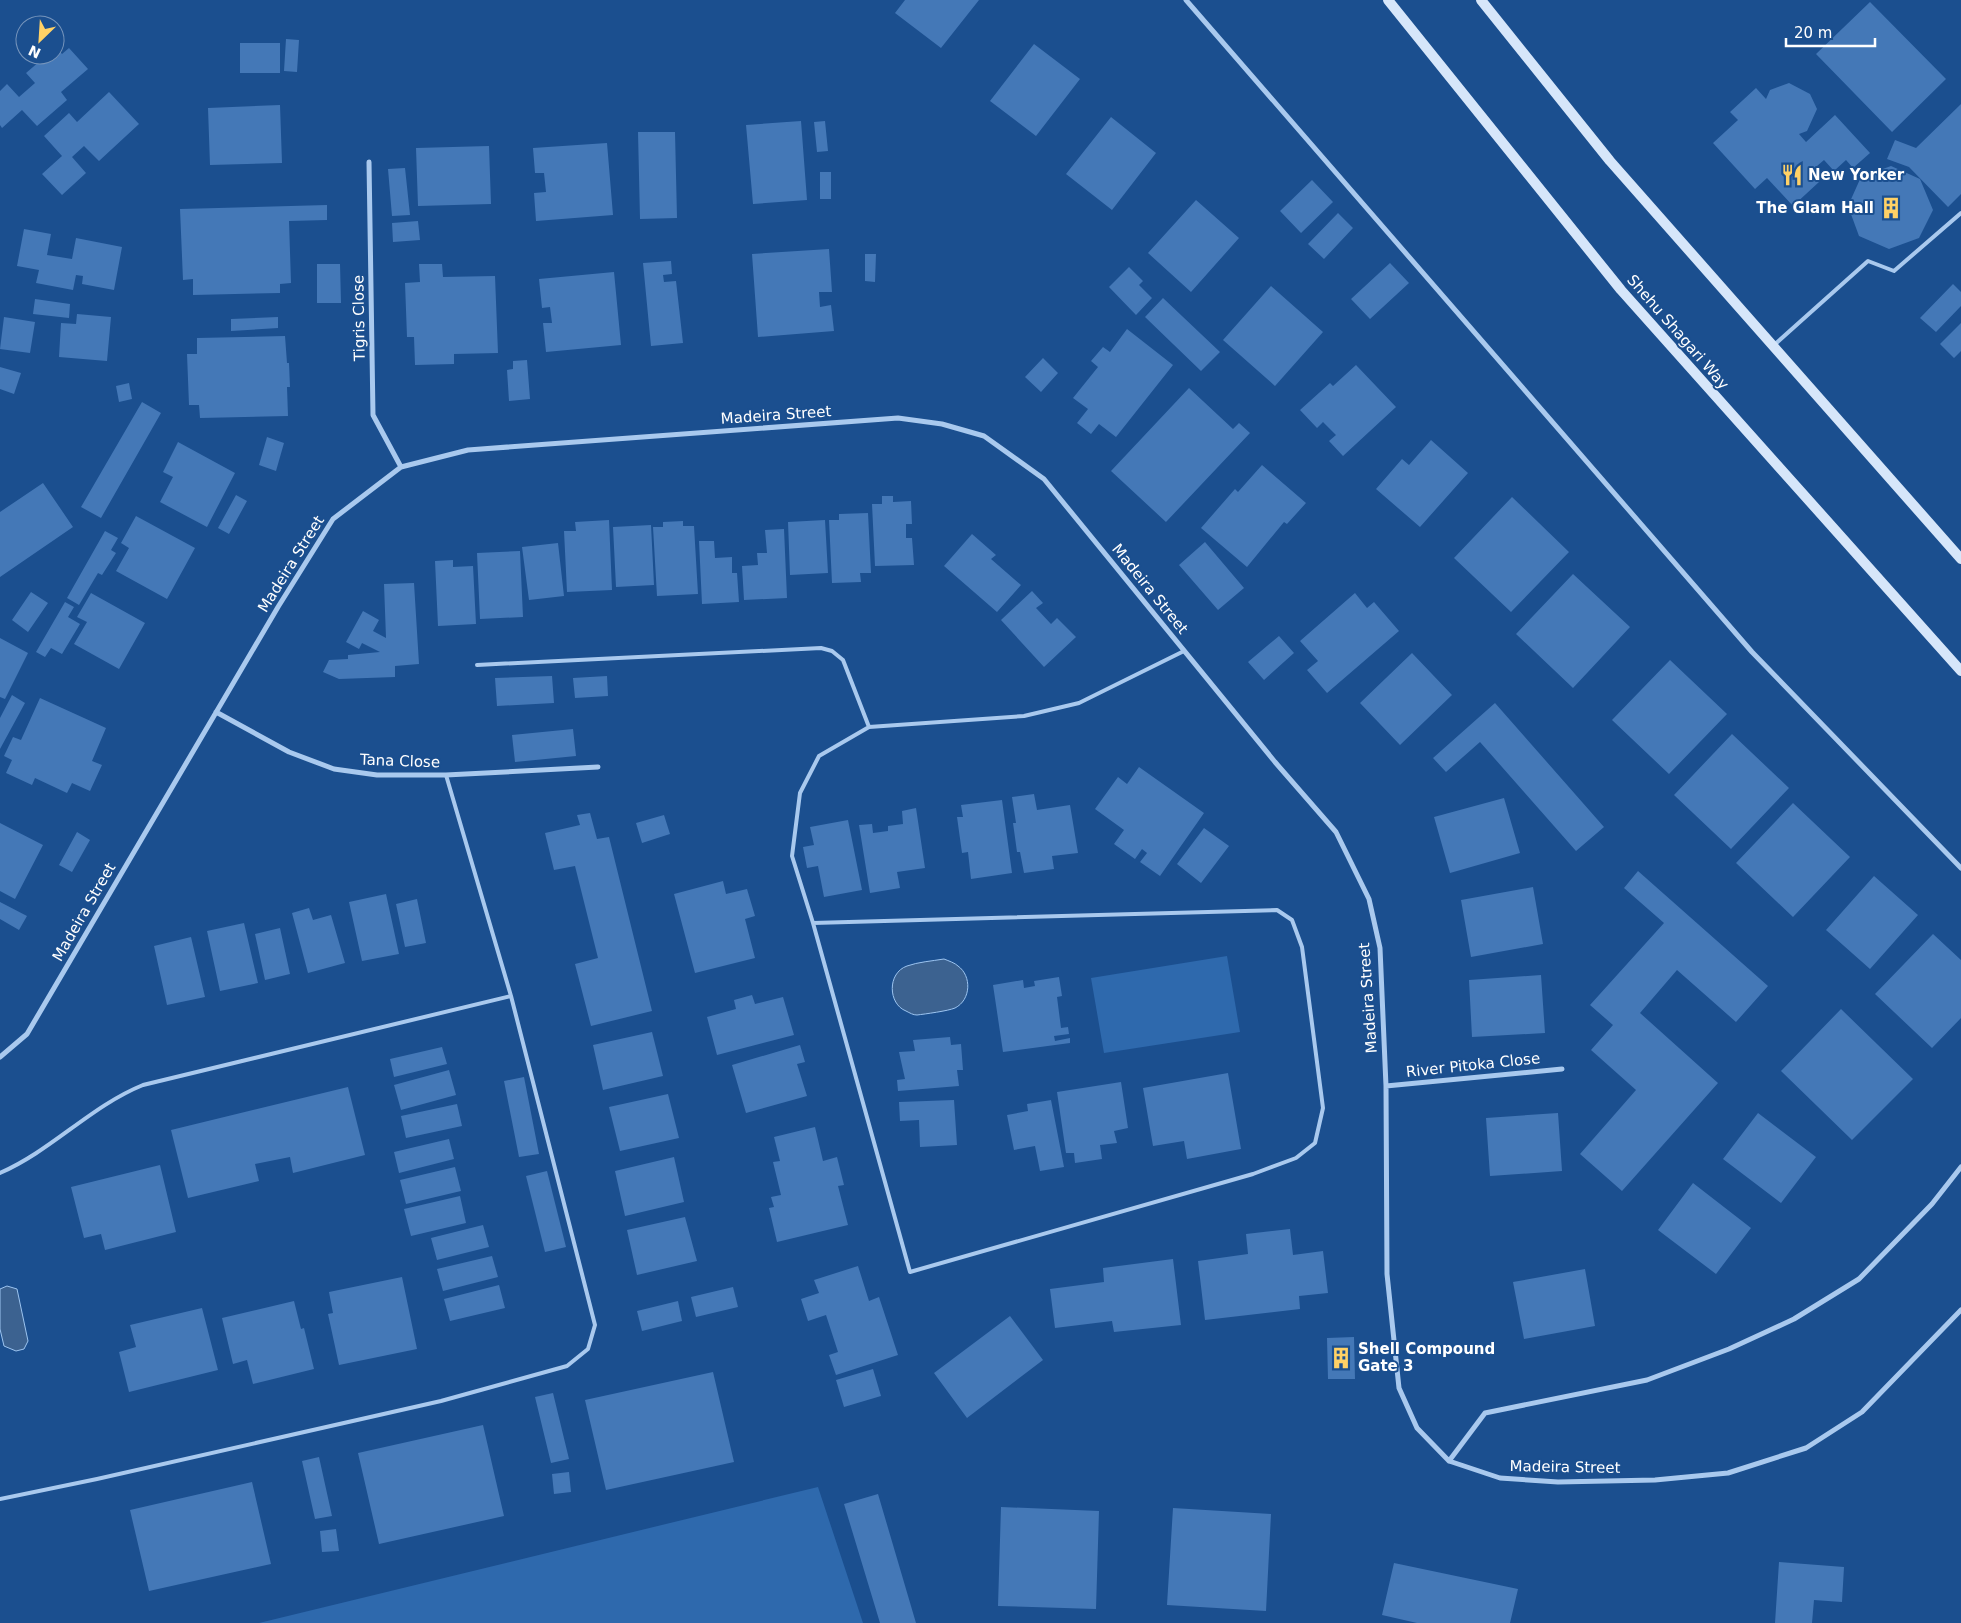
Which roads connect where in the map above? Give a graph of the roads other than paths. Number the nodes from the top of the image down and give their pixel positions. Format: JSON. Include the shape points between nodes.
{"nodes":[{"id":1,"x":1186,"y":0,"type":"edge"},
{"id":2,"x":1388,"y":0,"type":"edge"},
{"id":3,"x":1481,"y":0,"type":"edge"},
{"id":4,"x":369,"y":162,"type":"dead end"},
{"id":5,"x":1961,"y":213,"type":"edge"},
{"id":6,"x":1773,"y":346,"type":"junction"},
{"id":7,"x":401,"y":467,"type":"junction"},
{"id":8,"x":1961,"y":559,"type":"edge"},
{"id":9,"x":1184,"y":652,"type":"junction"},
{"id":10,"x":477,"y":665,"type":"dead end"},
{"id":11,"x":1961,"y":671,"type":"edge"},
{"id":12,"x":216,"y":712,"type":"junction"},
{"id":13,"x":869,"y":727,"type":"junction"},
{"id":14,"x":598,"y":767,"type":"dead end"},
{"id":15,"x":446,"y":775,"type":"junction"},
{"id":16,"x":1961,"y":868,"type":"edge"},
{"id":17,"x":813,"y":923,"type":"junction"},
{"id":18,"x":511,"y":996,"type":"junction"},
{"id":19,"x":0,"y":1057,"type":"edge"},
{"id":20,"x":1562,"y":1069,"type":"dead end"},
{"id":21,"x":1386,"y":1086,"type":"junction"},
{"id":22,"x":1961,"y":1167,"type":"edge"},
{"id":23,"x":0,"y":1173,"type":"edge"},
{"id":24,"x":1961,"y":1310,"type":"edge"},
{"id":25,"x":1449,"y":1460,"type":"junction"},
{"id":26,"x":0,"y":1499,"type":"edge"}],
"edges":[{"from":1,"to":16,"type":"street","via":[[1752,652]]},
{"from":2,"to":11,"type":"main road","name":"Shehu Shagari Way","via":[[1621,290]]},
{"from":3,"to":6,"type":"main road","via":[[1610,161]]},
{"from":4,"to":7,"type":"street","name":"Tigris Close","via":[[373,415]]},
{"from":5,"to":6,"type":"lane","via":[[1894,271],[1868,261]]},
{"from":6,"to":8,"type":"main road"},
{"from":7,"to":9,"type":"street","name":"Madeira Street","via":[[468,450],[898,418],[942,424],[984,436],[1044,479]]},
{"from":7,"to":12,"type":"street","name":"Madeira Street","via":[[333,519]]},
{"from":9,"to":13,"type":"lane","via":[[1079,703],[1024,716]]},
{"from":9,"to":21,"type":"street","name":"Madeira Street","via":[[1336,832],[1369,899],[1380,948]]},
{"from":10,"to":13,"type":"lane","via":[[821,648],[832,651],[843,660]]},
{"from":12,"to":15,"type":"street","name":"Tana Close","via":[[289,752],[334,769],[377,775]]},
{"from":12,"to":19,"type":"street","name":"Madeira Street","via":[[27,1034]]},
{"from":13,"to":17,"type":"lane","via":[[819,756],[800,793],[792,856]]},
{"from":14,"to":15,"type":"street","name":"Tana Close"},
{"from":15,"to":18,"type":"lane"},
{"from":17,"to":17,"type":"lane","via":[[910,1272],[1254,1174],[1296,1158],[1315,1143],[1323,1108],[1302,948],[1292,920],[1277,910]]},
{"from":18,"to":23,"type":"lane","via":[[143,1085],[122,1093]]},
{"from":18,"to":26,"type":"lane","via":[[595,1325],[588,1349],[567,1366],[441,1400]]},
{"from":20,"to":21,"type":"street","name":"River Pitoka Close"},
{"from":21,"to":25,"type":"street","name":"Madeira Street","via":[[1387,1274],[1399,1388],[1417,1428]]},
{"from":22,"to":25,"type":"street","via":[[1932,1204],[1859,1279],[1794,1319],[1729,1349],[1647,1380],[1485,1413]]},
{"from":24,"to":25,"type":"street","name":"Madeira Street","via":[[1862,1412],[1806,1448],[1728,1473],[1655,1480],[1558,1482],[1500,1478]]}]}
